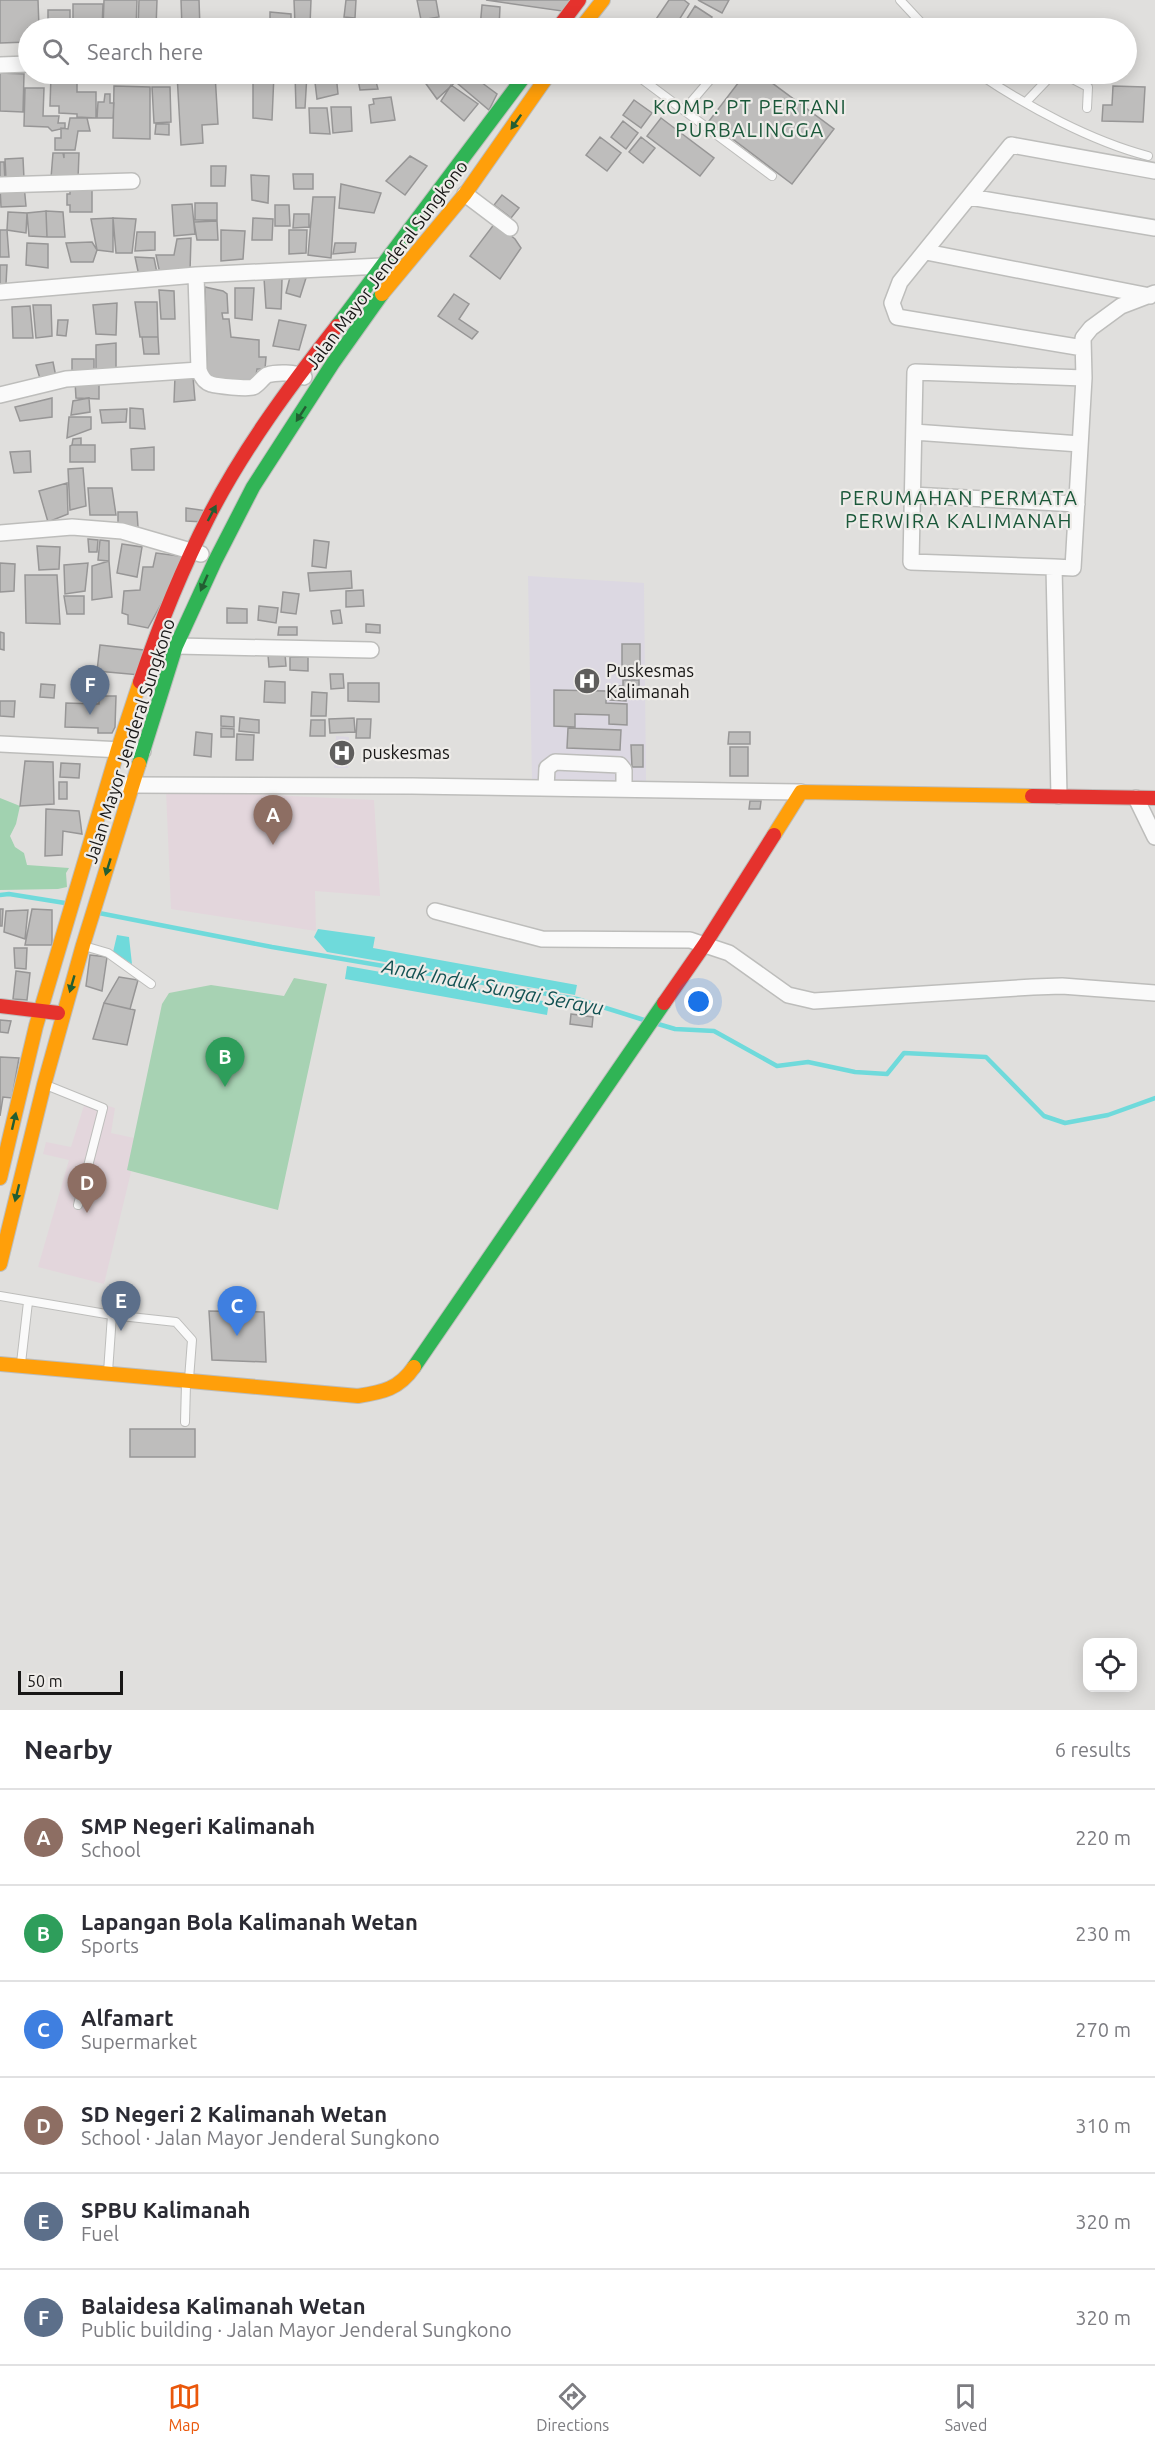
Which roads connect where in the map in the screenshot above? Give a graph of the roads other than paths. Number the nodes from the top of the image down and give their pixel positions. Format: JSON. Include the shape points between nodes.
{"nodes":[{"id":1,"x":579,"y":0,"type":"edge"},
{"id":2,"x":603,"y":0,"type":"edge"},
{"id":3,"x":900,"y":0,"type":"edge"},
{"id":4,"x":566,"y":18,"type":"edge"},
{"id":5,"x":589,"y":18,"type":"edge"},
{"id":6,"x":917,"y":18,"type":"edge"},
{"id":7,"x":18,"y":64,"type":"edge"},
{"id":8,"x":0,"y":65,"type":"edge"},
{"id":9,"x":518,"y":84,"type":"edge"},
{"id":10,"x":542,"y":84,"type":"edge"},
{"id":11,"x":649,"y":84,"type":"edge"},
{"id":12,"x":706,"y":84,"type":"edge"},
{"id":13,"x":996,"y":84,"type":"edge"},
{"id":14,"x":1043,"y":84,"type":"edge"},
{"id":15,"x":1082,"y":84,"type":"edge"},
{"id":16,"x":1026,"y":102,"type":"junction"},
{"id":17,"x":1087,"y":108,"type":"dead end"},
{"id":18,"x":685,"y":109,"type":"junction"},
{"id":19,"x":1148,"y":156,"type":"dead end"},
{"id":20,"x":1155,"y":171,"type":"edge"},
{"id":21,"x":772,"y":176,"type":"dead end"},
{"id":22,"x":132,"y":181,"type":"dead end"},
{"id":23,"x":0,"y":185,"type":"edge"},
{"id":24,"x":465,"y":194,"type":"junction"},
{"id":25,"x":970,"y":197,"type":"junction"},
{"id":26,"x":510,"y":228,"type":"dead end"},
{"id":27,"x":1155,"y":228,"type":"edge"},
{"id":28,"x":926,"y":252,"type":"junction"},
{"id":29,"x":382,"y":266,"type":"junction"},
{"id":30,"x":196,"y":275,"type":"junction"},
{"id":31,"x":398,"y":276,"type":"junction"},
{"id":32,"x":0,"y":292,"type":"edge"},
{"id":33,"x":1152,"y":294,"type":"edge"},
{"id":34,"x":1083,"y":348,"type":"junction"},
{"id":35,"x":199,"y":370,"type":"junction"},
{"id":36,"x":300,"y":374,"type":"junction"},
{"id":37,"x":1084,"y":378,"type":"junction"},
{"id":38,"x":318,"y":387,"type":"junction"},
{"id":39,"x":0,"y":395,"type":"edge"},
{"id":40,"x":914,"y":432,"type":"junction"},
{"id":41,"x":1080,"y":444,"type":"junction"},
{"id":42,"x":912,"y":495,"type":"junction"},
{"id":43,"x":1077,"y":504,"type":"junction"},
{"id":44,"x":0,"y":533,"type":"edge"},
{"id":45,"x":194,"y":551,"type":"junction"},
{"id":46,"x":214,"y":561,"type":"junction"},
{"id":47,"x":1054,"y":567,"type":"junction"},
{"id":48,"x":176,"y":646,"type":"junction"},
{"id":49,"x":371,"y":650,"type":"dead end"},
{"id":50,"x":0,"y":744,"type":"edge"},
{"id":51,"x":118,"y":749,"type":"junction"},
{"id":52,"x":143,"y":751,"type":"junction"},
{"id":53,"x":108,"y":783,"type":"junction"},
{"id":54,"x":133,"y":785,"type":"junction"},
{"id":55,"x":546,"y":789,"type":"junction"},
{"id":56,"x":624,"y":789,"type":"junction"},
{"id":57,"x":801,"y":792,"type":"junction"},
{"id":58,"x":1059,"y":796,"type":"junction"},
{"id":59,"x":1136,"y":798,"type":"junction"},
{"id":60,"x":1155,"y":798,"type":"edge"},
{"id":61,"x":1155,"y":837,"type":"edge"},
{"id":62,"x":435,"y":911,"type":"dead end"},
{"id":63,"x":705,"y":944,"type":"junction"},
{"id":64,"x":83,"y":945,"type":"junction"},
{"id":65,"x":151,"y":984,"type":"dead end"},
{"id":66,"x":1155,"y":993,"type":"edge"},
{"id":67,"x":0,"y":1006,"type":"edge"},
{"id":68,"x":40,"y":1010,"type":"junction"},
{"id":69,"x":63,"y":1014,"type":"junction"},
{"id":70,"x":44,"y":1085,"type":"junction"},
{"id":71,"x":2,"y":1159,"type":"edge"},
{"id":72,"x":25,"y":1162,"type":"junction"},
{"id":73,"x":0,"y":1178,"type":"edge"},
{"id":74,"x":78,"y":1205,"type":"dead end"},
{"id":75,"x":0,"y":1264,"type":"edge"},
{"id":76,"x":0,"y":1296,"type":"edge"},
{"id":77,"x":28,"y":1302,"type":"junction"},
{"id":78,"x":112,"y":1315,"type":"junction"},
{"id":79,"x":0,"y":1364,"type":"edge"},
{"id":80,"x":20,"y":1367,"type":"junction"},
{"id":81,"x":108,"y":1373,"type":"junction"},
{"id":82,"x":188,"y":1380,"type":"junction"},
{"id":83,"x":185,"y":1422,"type":"dead end"}],
"edges":[{"from":1,"to":4,"type":"main road"},
{"from":2,"to":5,"type":"main road"},
{"from":3,"to":6,"type":"lane"},
{"from":7,"to":8,"type":"street"},
{"from":9,"to":29,"type":"main road","name":"Jalan Mayor Jenderal Sungkono"},
{"from":10,"to":24,"type":"main road","name":"Jalan Mayor Jenderal Sungkono","one_way":true},
{"from":11,"to":18,"type":"lane"},
{"from":12,"to":18,"type":"lane"},
{"from":13,"to":16,"type":"lane"},
{"from":14,"to":16,"type":"lane"},
{"from":15,"to":17,"type":"lane","via":[[1088,87]]},
{"from":16,"to":19,"type":"lane","via":[[1113,146]]},
{"from":18,"to":21,"type":"lane"},
{"from":20,"to":25,"type":"street","via":[[1011,145]]},
{"from":22,"to":23,"type":"street"},
{"from":24,"to":26,"type":"street"},
{"from":24,"to":31,"type":"main road","name":"Jalan Mayor Jenderal Sungkono"},
{"from":25,"to":27,"type":"street"},
{"from":25,"to":28,"type":"street"},
{"from":28,"to":33,"type":"street"},
{"from":28,"to":34,"type":"street","via":[[900,282],[892,303],[897,317]]},
{"from":29,"to":30,"type":"street"},
{"from":29,"to":31,"type":"street"},
{"from":29,"to":36,"type":"main road","name":"Jalan Mayor Jenderal Sungkono"},
{"from":30,"to":32,"type":"street"},
{"from":30,"to":35,"type":"street"},
{"from":31,"to":38,"type":"main road","name":"Jalan Mayor Jenderal Sungkono"},
{"from":33,"to":34,"type":"street","via":[[1121,306],[1091,328],[1083,338]]},
{"from":34,"to":37,"type":"street"},
{"from":35,"to":36,"type":"street","via":[[211,384],[248,388],[269,375]]},
{"from":35,"to":39,"type":"street","via":[[66,379]]},
{"from":36,"to":38,"type":"street"},
{"from":45,"to":36,"type":"main road","name":"Jalan Mayor Jenderal Sungkono","one_way":true,"via":[[237,469]]},
{"from":37,"to":40,"type":"street","via":[[915,372]]},
{"from":37,"to":41,"type":"street"},
{"from":38,"to":46,"type":"main road","name":"Jalan Mayor Jenderal Sungkono","one_way":true,"via":[[253,487]]},
{"from":40,"to":41,"type":"street"},
{"from":40,"to":42,"type":"street"},
{"from":41,"to":43,"type":"street"},
{"from":42,"to":43,"type":"street"},
{"from":42,"to":47,"type":"street","via":[[911,562]]},
{"from":43,"to":47,"type":"street","via":[[1073,568]]},
{"from":44,"to":45,"type":"street","via":[[72,527],[122,531]]},
{"from":45,"to":46,"type":"street"},
{"from":45,"to":51,"type":"main road","name":"Jalan Mayor Jenderal Sungkono","via":[[158,630]]},
{"from":46,"to":48,"type":"main road","name":"Jalan Mayor Jenderal Sungkono","one_way":true},
{"from":47,"to":58,"type":"street"},
{"from":48,"to":49,"type":"street"},
{"from":48,"to":52,"type":"main road","name":"Jalan Mayor Jenderal Sungkono"},
{"from":50,"to":51,"type":"street"},
{"from":51,"to":52,"type":"street"},
{"from":51,"to":53,"type":"main road","name":"Jalan Mayor Jenderal Sungkono"},
{"from":52,"to":54,"type":"main road","name":"Jalan Mayor Jenderal Sungkono"},
{"from":53,"to":54,"type":"street"},
{"from":53,"to":68,"type":"main road","name":"Jalan Mayor Jenderal Sungkono"},
{"from":54,"to":55,"type":"street"},
{"from":54,"to":64,"type":"main road","name":"Jalan Mayor Jenderal Sungkono","one_way":true},
{"from":55,"to":56,"type":"street"},
{"from":55,"to":56,"type":"street","via":[[547,768],[555,762],[620,765],[624,770]]},
{"from":56,"to":57,"type":"street"},
{"from":57,"to":58,"type":"main road"},
{"from":57,"to":63,"type":"main road"},
{"from":58,"to":59,"type":"main road"},
{"from":59,"to":60,"type":"main road"},
{"from":59,"to":61,"type":"street"},
{"from":62,"to":63,"type":"street","via":[[542,939],[690,940]]},
{"from":63,"to":66,"type":"street","via":[[729,953],[788,995],[814,1002],[1043,987]]},
{"from":63,"to":82,"type":"main road","via":[[407,1377],[387,1391],[358,1396]]},
{"from":64,"to":65,"type":"lane","via":[[108,953]]},
{"from":64,"to":69,"type":"main road","name":"Jalan Mayor Jenderal Sungkono","one_way":true},
{"from":67,"to":68,"type":"main road"},
{"from":68,"to":69,"type":"main road"},
{"from":71,"to":68,"type":"main road","name":"Jalan Mayor Jenderal Sungkono","one_way":true},
{"from":69,"to":70,"type":"main road","name":"Jalan Mayor Jenderal Sungkono"},
{"from":70,"to":72,"type":"main road","name":"Jalan Mayor Jenderal Sungkono"},
{"from":70,"to":74,"type":"lane","via":[[103,1108]]},
{"from":71,"to":72,"type":"street"},
{"from":71,"to":73,"type":"main road","name":"Jalan Mayor Jenderal Sungkono"},
{"from":72,"to":75,"type":"main road","name":"Jalan Mayor Jenderal Sungkono","one_way":true},
{"from":76,"to":77,"type":"lane"},
{"from":77,"to":78,"type":"lane"},
{"from":77,"to":80,"type":"lane"},
{"from":78,"to":81,"type":"lane"},
{"from":78,"to":82,"type":"lane","via":[[176,1322],[192,1340]]},
{"from":79,"to":80,"type":"main road"},
{"from":80,"to":81,"type":"main road"},
{"from":81,"to":82,"type":"main road"},
{"from":82,"to":83,"type":"lane"}]}
